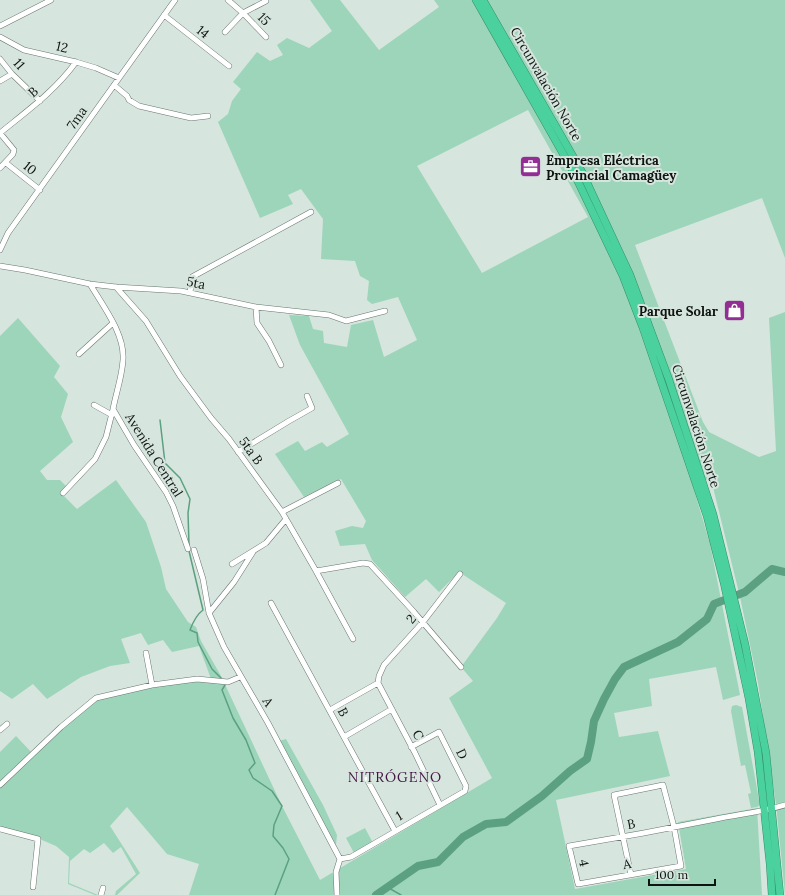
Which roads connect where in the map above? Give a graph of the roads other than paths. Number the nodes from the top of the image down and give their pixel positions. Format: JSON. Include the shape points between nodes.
{"nodes":[{"id":1,"x":51,"y":0,"type":"edge"},
{"id":2,"x":175,"y":0,"type":"edge"},
{"id":3,"x":228,"y":0,"type":"edge"},
{"id":4,"x":476,"y":0,"type":"edge"},
{"id":5,"x":483,"y":0,"type":"edge"},
{"id":6,"x":266,"y":1,"type":"edge"},
{"id":7,"x":243,"y":13,"type":"junction"},
{"id":8,"x":164,"y":15,"type":"junction"},
{"id":9,"x":0,"y":26,"type":"edge"},
{"id":10,"x":225,"y":32,"type":"dead end"},
{"id":11,"x":0,"y":37,"type":"edge"},
{"id":12,"x":266,"y":37,"type":"dead end"},
{"id":13,"x":0,"y":59,"type":"edge"},
{"id":14,"x":76,"y":62,"type":"junction"},
{"id":15,"x":229,"y":66,"type":"dead end"},
{"id":16,"x":12,"y":74,"type":"junction"},
{"id":17,"x":119,"y":78,"type":"junction"},
{"id":18,"x":0,"y":81,"type":"edge"},
{"id":19,"x":114,"y":85,"type":"junction"},
{"id":20,"x":40,"y":101,"type":"junction"},
{"id":21,"x":208,"y":116,"type":"dead end"},
{"id":22,"x":0,"y":133,"type":"edge"},
{"id":23,"x":6,"y":163,"type":"junction"},
{"id":24,"x":0,"y":168,"type":"edge"},
{"id":25,"x":40,"y":190,"type":"junction"},
{"id":26,"x":311,"y":212,"type":"dead end"},
{"id":27,"x":0,"y":250,"type":"edge"},
{"id":28,"x":0,"y":266,"type":"edge"},
{"id":29,"x":90,"y":284,"type":"junction"},
{"id":30,"x":116,"y":287,"type":"junction"},
{"id":31,"x":190,"y":293,"type":"junction"},
{"id":32,"x":256,"y":307,"type":"junction"},
{"id":33,"x":385,"y":311,"type":"dead end"},
{"id":34,"x":113,"y":323,"type":"junction"},
{"id":35,"x":80,"y":354,"type":"dead end"},
{"id":36,"x":281,"y":365,"type":"dead end"},
{"id":37,"x":307,"y":396,"type":"dead end"},
{"id":38,"x":94,"y":405,"type":"dead end"},
{"id":39,"x":113,"y":412,"type":"junction"},
{"id":40,"x":238,"y":452,"type":"junction"},
{"id":41,"x":338,"y":483,"type":"dead end"},
{"id":42,"x":63,"y":493,"type":"dead end"},
{"id":43,"x":282,"y":512,"type":"junction"},
{"id":44,"x":286,"y":519,"type":"junction"},
{"id":45,"x":188,"y":549,"type":"dead end"},
{"id":46,"x":194,"y":550,"type":"dead end"},
{"id":47,"x":253,"y":552,"type":"junction"},
{"id":48,"x":232,"y":564,"type":"dead end"},
{"id":49,"x":316,"y":571,"type":"junction"},
{"id":50,"x":460,"y":574,"type":"dead end"},
{"id":51,"x":727,"y":582,"type":"junction"},
{"id":52,"x":271,"y":603,"type":"dead end"},
{"id":53,"x":209,"y":613,"type":"junction"},
{"id":54,"x":423,"y":622,"type":"junction"},
{"id":55,"x":353,"y":639,"type":"dead end"},
{"id":56,"x":146,"y":653,"type":"dead end"},
{"id":57,"x":461,"y":667,"type":"dead end"},
{"id":58,"x":240,"y":677,"type":"junction"},
{"id":59,"x":378,"y":683,"type":"junction"},
{"id":60,"x":152,"y":685,"type":"junction"},
{"id":61,"x":392,"y":709,"type":"junction"},
{"id":62,"x":330,"y":710,"type":"junction"},
{"id":63,"x":7,"y":724,"type":"dead end"},
{"id":64,"x":0,"y":730,"type":"edge"},
{"id":65,"x":344,"y":737,"type":"junction"},
{"id":66,"x":411,"y":747,"type":"junction"},
{"id":67,"x":0,"y":785,"type":"edge"},
{"id":68,"x":466,"y":786,"type":"joint"},
{"id":69,"x":440,"y":805,"type":"junction"},
{"id":70,"x":785,"y":805,"type":"edge"},
{"id":71,"x":768,"y":810,"type":"junction"},
{"id":72,"x":674,"y":827,"type":"junction"},
{"id":73,"x":0,"y":829,"type":"edge"},
{"id":74,"x":395,"y":831,"type":"junction"},
{"id":75,"x":623,"y":837,"type":"junction"},
{"id":76,"x":569,"y":846,"type":"joint"},
{"id":77,"x":340,"y":859,"type":"junction"},
{"id":78,"x":631,"y":874,"type":"junction"},
{"id":79,"x":578,"y":884,"type":"joint"},
{"id":80,"x":33,"y":887,"type":"dead end"},
{"id":81,"x":103,"y":888,"type":"dead end"},
{"id":82,"x":101,"y":895,"type":"edge"},
{"id":83,"x":337,"y":895,"type":"edge"},
{"id":84,"x":772,"y":895,"type":"edge"},
{"id":85,"x":780,"y":895,"type":"edge"}],
"edges":[{"from":1,"to":9,"type":"street"},
{"from":2,"to":8,"type":"street","name":"7ma"},
{"from":3,"to":7,"type":"street","name":"15"},
{"from":4,"to":51,"type":"highway","name":"Circunvalación Norte","via":[[574,173],[623,276],[707,516]]},
{"from":5,"to":51,"type":"highway","name":"Circunvalación Norte","via":[[582,172],[630,275],[674,393],[713,514]]},
{"from":6,"to":7,"type":"street"},
{"from":7,"to":10,"type":"street"},
{"from":7,"to":12,"type":"street","name":"15"},
{"from":8,"to":15,"type":"street","name":"14"},
{"from":8,"to":17,"type":"street","name":"7ma"},
{"from":11,"to":14,"type":"street","name":"12","via":[[24,50]]},
{"from":13,"to":16,"type":"street","name":"11"},
{"from":14,"to":17,"type":"street","name":"12"},
{"from":14,"to":20,"type":"street","name":"B","via":[[64,78]]},
{"from":16,"to":18,"type":"street"},
{"from":16,"to":20,"type":"street","name":"11"},
{"from":17,"to":19,"type":"street","name":"7ma"},
{"from":19,"to":21,"type":"street","via":[[139,106],[191,118]]},
{"from":19,"to":25,"type":"street","name":"7ma"},
{"from":20,"to":22,"type":"street","name":"B"},
{"from":22,"to":23,"type":"street","name":"10","via":[[14,150]]},
{"from":23,"to":24,"type":"street"},
{"from":23,"to":25,"type":"street","name":"10"},
{"from":25,"to":27,"type":"street","name":"7ma","via":[[8,233]]},
{"from":26,"to":31,"type":"street","via":[[192,278]]},
{"from":28,"to":29,"type":"street","name":"5ta"},
{"from":29,"to":30,"type":"street","name":"5ta"},
{"from":29,"to":34,"type":"street","name":"Avenida Central"},
{"from":30,"to":31,"type":"street","name":"5ta"},
{"from":30,"to":40,"type":"street","name":"5ta B","via":[[146,321],[180,376]]},
{"from":31,"to":32,"type":"street","name":"5ta"},
{"from":32,"to":33,"type":"street","name":"5ta","via":[[329,315],[346,321]]},
{"from":32,"to":36,"type":"street","via":[[258,323]]},
{"from":34,"to":35,"type":"street"},
{"from":34,"to":39,"type":"street","name":"Avenida Central","via":[[119,334],[124,358]]},
{"from":37,"to":40,"type":"street","via":[[312,408]]},
{"from":38,"to":39,"type":"street"},
{"from":39,"to":42,"type":"street","via":[[106,437],[95,459]]},
{"from":39,"to":45,"type":"street","name":"Avenida Central","via":[[166,492]]},
{"from":40,"to":43,"type":"street","name":"5ta B"},
{"from":41,"to":43,"type":"street"},
{"from":43,"to":44,"type":"street","name":"5ta B"},
{"from":44,"to":47,"type":"street","via":[[266,543]]},
{"from":44,"to":49,"type":"street","name":"5ta B"},
{"from":46,"to":53,"type":"street","name":"A","via":[[203,579]]},
{"from":47,"to":48,"type":"street"},
{"from":47,"to":53,"type":"street","via":[[234,582]]},
{"from":49,"to":54,"type":"street","via":[[370,564]]},
{"from":49,"to":55,"type":"street","name":"5ta B"},
{"from":50,"to":54,"type":"street","name":"2"},
{"from":51,"to":71,"type":"highway","name":"Circunvalación Norte","via":[[733,609],[746,644],[752,698],[766,753]]},
{"from":52,"to":62,"type":"street","name":"B"},
{"from":53,"to":58,"type":"street","name":"A"},
{"from":54,"to":57,"type":"street"},
{"from":54,"to":59,"type":"street","name":"2","via":[[384,665]]},
{"from":56,"to":60,"type":"street"},
{"from":58,"to":60,"type":"street","via":[[228,682],[197,679]]},
{"from":58,"to":77,"type":"street","name":"A","via":[[268,723]]},
{"from":59,"to":61,"type":"street","name":"C"},
{"from":59,"to":62,"type":"street"},
{"from":60,"to":67,"type":"street","via":[[96,698],[61,727]]},
{"from":61,"to":65,"type":"street"},
{"from":61,"to":66,"type":"street","name":"C"},
{"from":62,"to":65,"type":"street","name":"B"},
{"from":63,"to":64,"type":"street"},
{"from":65,"to":74,"type":"street","name":"B"},
{"from":66,"to":68,"type":"street","name":"D","via":[[439,732]]},
{"from":66,"to":69,"type":"street","name":"C"},
{"from":68,"to":69,"type":"street","name":"1","via":[[465,791]]},
{"from":69,"to":74,"type":"street","name":"1"},
{"from":70,"to":71,"type":"street","name":"B"},
{"from":71,"to":72,"type":"street","name":"B"},
{"from":71,"to":84,"type":"highway","name":"Circunvalación Norte"},
{"from":71,"to":85,"type":"highway","name":"Circunvalación Norte"},
{"from":72,"to":75,"type":"street","name":"B"},
{"from":72,"to":75,"type":"street","via":[[663,785],[614,795]]},
{"from":72,"to":78,"type":"street","name":"A","via":[[681,866]]},
{"from":73,"to":80,"type":"street","via":[[38,839]]},
{"from":74,"to":77,"type":"street","name":"1","via":[[351,857]]},
{"from":75,"to":76,"type":"street","name":"B"},
{"from":75,"to":78,"type":"street"},
{"from":76,"to":79,"type":"street","name":"4"},
{"from":77,"to":83,"type":"street","via":[[336,872]]},
{"from":78,"to":79,"type":"street","name":"A"},
{"from":81,"to":82,"type":"street"}]}
